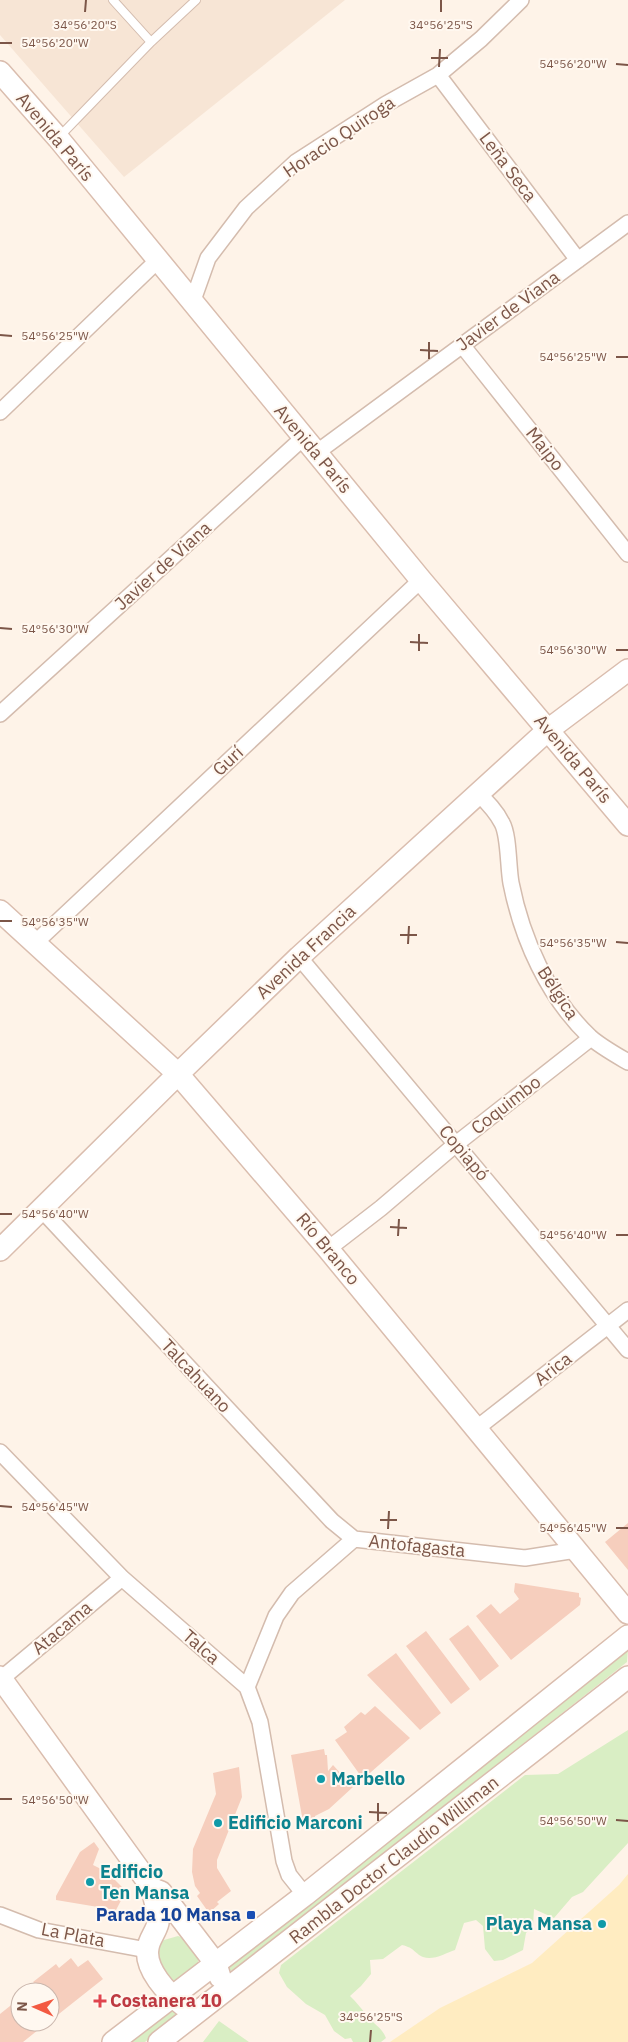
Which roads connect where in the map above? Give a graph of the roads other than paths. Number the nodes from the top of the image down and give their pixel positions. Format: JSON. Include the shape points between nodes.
{"nodes":[{"id":1,"x":113,"y":0,"type":"edge"},
{"id":2,"x":196,"y":0,"type":"edge"},
{"id":3,"x":521,"y":0,"type":"edge"},
{"id":4,"x":151,"y":42,"type":"junction"},
{"id":5,"x":438,"y":75,"type":"junction"},
{"id":6,"x":4,"y":83,"type":"edge"},
{"id":7,"x":58,"y":138,"type":"junction"},
{"id":8,"x":628,"y":223,"type":"edge"},
{"id":9,"x":578,"y":260,"type":"junction"},
{"id":10,"x":157,"y":261,"type":"junction"},
{"id":11,"x":192,"y":303,"type":"junction"},
{"id":12,"x":462,"y":345,"type":"junction"},
{"id":13,"x":0,"y":412,"type":"edge"},
{"id":14,"x":309,"y":445,"type":"junction"},
{"id":15,"x":628,"y":554,"type":"edge"},
{"id":16,"x":421,"y":580,"type":"junction"},
{"id":17,"x":628,"y":670,"type":"edge"},
{"id":18,"x":0,"y":714,"type":"edge"},
{"id":19,"x":548,"y":730,"type":"junction"},
{"id":20,"x":478,"y":794,"type":"junction"},
{"id":21,"x":628,"y":825,"type":"edge"},
{"id":22,"x":0,"y":911,"type":"edge"},
{"id":23,"x":35,"y":943,"type":"junction"},
{"id":24,"x":299,"y":958,"type":"junction"},
{"id":25,"x":591,"y":1038,"type":"junction"},
{"id":26,"x":628,"y":1062,"type":"edge"},
{"id":27,"x":178,"y":1074,"type":"junction"},
{"id":28,"x":456,"y":1144,"type":"junction"},
{"id":29,"x":41,"y":1209,"type":"junction"},
{"id":30,"x":328,"y":1249,"type":"junction"},
{"id":31,"x":0,"y":1250,"type":"edge"},
{"id":32,"x":628,"y":1310,"type":"edge"},
{"id":33,"x":608,"y":1326,"type":"junction"},
{"id":34,"x":628,"y":1350,"type":"edge"},
{"id":35,"x":477,"y":1428,"type":"junction"},
{"id":36,"x":0,"y":1452,"type":"edge"},
{"id":37,"x":354,"y":1539,"type":"junction"},
{"id":38,"x":576,"y":1550,"type":"junction"},
{"id":39,"x":122,"y":1578,"type":"junction"},
{"id":40,"x":628,"y":1613,"type":"edge"},
{"id":41,"x":628,"y":1636,"type":"edge"},
{"id":42,"x":628,"y":1677,"type":"edge"},
{"id":43,"x":1,"y":1678,"type":"edge"},
{"id":44,"x":247,"y":1687,"type":"junction"},
{"id":45,"x":153,"y":1889,"type":"junction"},
{"id":46,"x":305,"y":1895,"type":"junction"},
{"id":47,"x":0,"y":1915,"type":"edge"},
{"id":48,"x":187,"y":1927,"type":"junction"},
{"id":49,"x":151,"y":1941,"type":"junction"},
{"id":50,"x":216,"y":1964,"type":"junction"},
{"id":51,"x":224,"y":1990,"type":"junction"},
{"id":52,"x":172,"y":1996,"type":"junction"},
{"id":53,"x":197,"y":2011,"type":"junction"},
{"id":54,"x":113,"y":2042,"type":"edge"},
{"id":55,"x":159,"y":2042,"type":"edge"}],
"edges":[{"from":1,"to":4,"type":"lane"},
{"from":2,"to":4,"type":"lane"},
{"from":3,"to":5,"type":"street","name":"Horacio Quiroga"},
{"from":4,"to":7,"type":"lane"},
{"from":5,"to":9,"type":"street","name":"Leña Seca"},
{"from":5,"to":11,"type":"street","name":"Horacio Quiroga","via":[[296,162],[246,208],[208,258]]},
{"from":6,"to":7,"type":"street","name":"Avenida París"},
{"from":7,"to":10,"type":"street","name":"Avenida París"},
{"from":8,"to":9,"type":"street","name":"Javier de Viana"},
{"from":9,"to":12,"type":"street","name":"Javier de Viana"},
{"from":10,"to":11,"type":"street","name":"Avenida París"},
{"from":10,"to":13,"type":"street"},
{"from":11,"to":14,"type":"street","name":"Avenida París"},
{"from":12,"to":14,"type":"street","name":"Javier de Viana"},
{"from":12,"to":15,"type":"street","name":"Maipo"},
{"from":14,"to":16,"type":"street","name":"Avenida París"},
{"from":14,"to":18,"type":"street","name":"Javier de Viana"},
{"from":16,"to":19,"type":"street","name":"Avenida París"},
{"from":16,"to":23,"type":"street","name":"Gurí"},
{"from":17,"to":19,"type":"street","name":"Avenida Francia"},
{"from":19,"to":20,"type":"street","name":"Avenida Francia"},
{"from":19,"to":21,"type":"street","name":"Avenida París"},
{"from":20,"to":24,"type":"street","name":"Avenida Francia"},
{"from":20,"to":25,"type":"street","name":"Bélgica","via":[[503,824],[511,884],[524,929],[545,980],[565,1011]]},
{"from":22,"to":23,"type":"street","name":"Río Branco"},
{"from":23,"to":27,"type":"street","name":"Río Branco"},
{"from":24,"to":27,"type":"street","name":"Avenida Francia"},
{"from":24,"to":28,"type":"street","name":"Copiapó"},
{"from":25,"to":26,"type":"street","name":"Bélgica"},
{"from":25,"to":28,"type":"street","name":"Coquimbo"},
{"from":27,"to":29,"type":"street","name":"Avenida Francia"},
{"from":27,"to":30,"type":"street","name":"Río Branco"},
{"from":28,"to":30,"type":"street","name":"Coquimbo"},
{"from":28,"to":33,"type":"street","name":"Copiapó"},
{"from":29,"to":31,"type":"street","name":"Avenida Francia"},
{"from":29,"to":37,"type":"street","name":"Talcahuano","via":[[332,1521]]},
{"from":30,"to":35,"type":"street","name":"Río Branco"},
{"from":32,"to":33,"type":"street","name":"Arica"},
{"from":33,"to":34,"type":"street","name":"Copiapó"},
{"from":33,"to":35,"type":"street","name":"Arica"},
{"from":35,"to":38,"type":"street","name":"Río Branco"},
{"from":36,"to":39,"type":"street","name":"Talca"},
{"from":37,"to":38,"type":"street","name":"Antofagasta","via":[[525,1558]]},
{"from":37,"to":44,"type":"street","name":"Antofagasta","via":[[292,1593],[276,1616]]},
{"from":38,"to":40,"type":"street","name":"Río Branco"},
{"from":39,"to":43,"type":"street","name":"Atacama"},
{"from":39,"to":44,"type":"street","name":"Talca"},
{"from":41,"to":46,"type":"street","name":"Rambla Doctor Claudio Williman"},
{"from":42,"to":51,"type":"street","name":"Rambla Doctor Claudio Williman"},
{"from":43,"to":45,"type":"street"},
{"from":44,"to":46,"type":"street","name":"Talca","via":[[260,1722],[284,1861],[289,1875]]},
{"from":45,"to":48,"type":"street","via":[[161,1892]]},
{"from":45,"to":49,"type":"street","via":[[158,1922]]},
{"from":46,"to":50,"type":"street","name":"Rambla Doctor Claudio Williman"},
{"from":47,"to":49,"type":"street","name":"La Plata","via":[[38,1930]]},
{"from":48,"to":49,"type":"street","via":[[175,1926]]},
{"from":48,"to":50,"type":"street"},
{"from":49,"to":52,"type":"street","via":[[148,1963]]},
{"from":50,"to":51,"type":"street"},
{"from":50,"to":52,"type":"street","name":"Rambla Doctor Claudio Williman"},
{"from":51,"to":53,"type":"street","name":"Rambla Doctor Claudio Williman"},
{"from":52,"to":53,"type":"street"},
{"from":52,"to":54,"type":"street","name":"Rambla Doctor Claudio Williman"},
{"from":53,"to":55,"type":"street","name":"Rambla Doctor Claudio Williman"}]}
